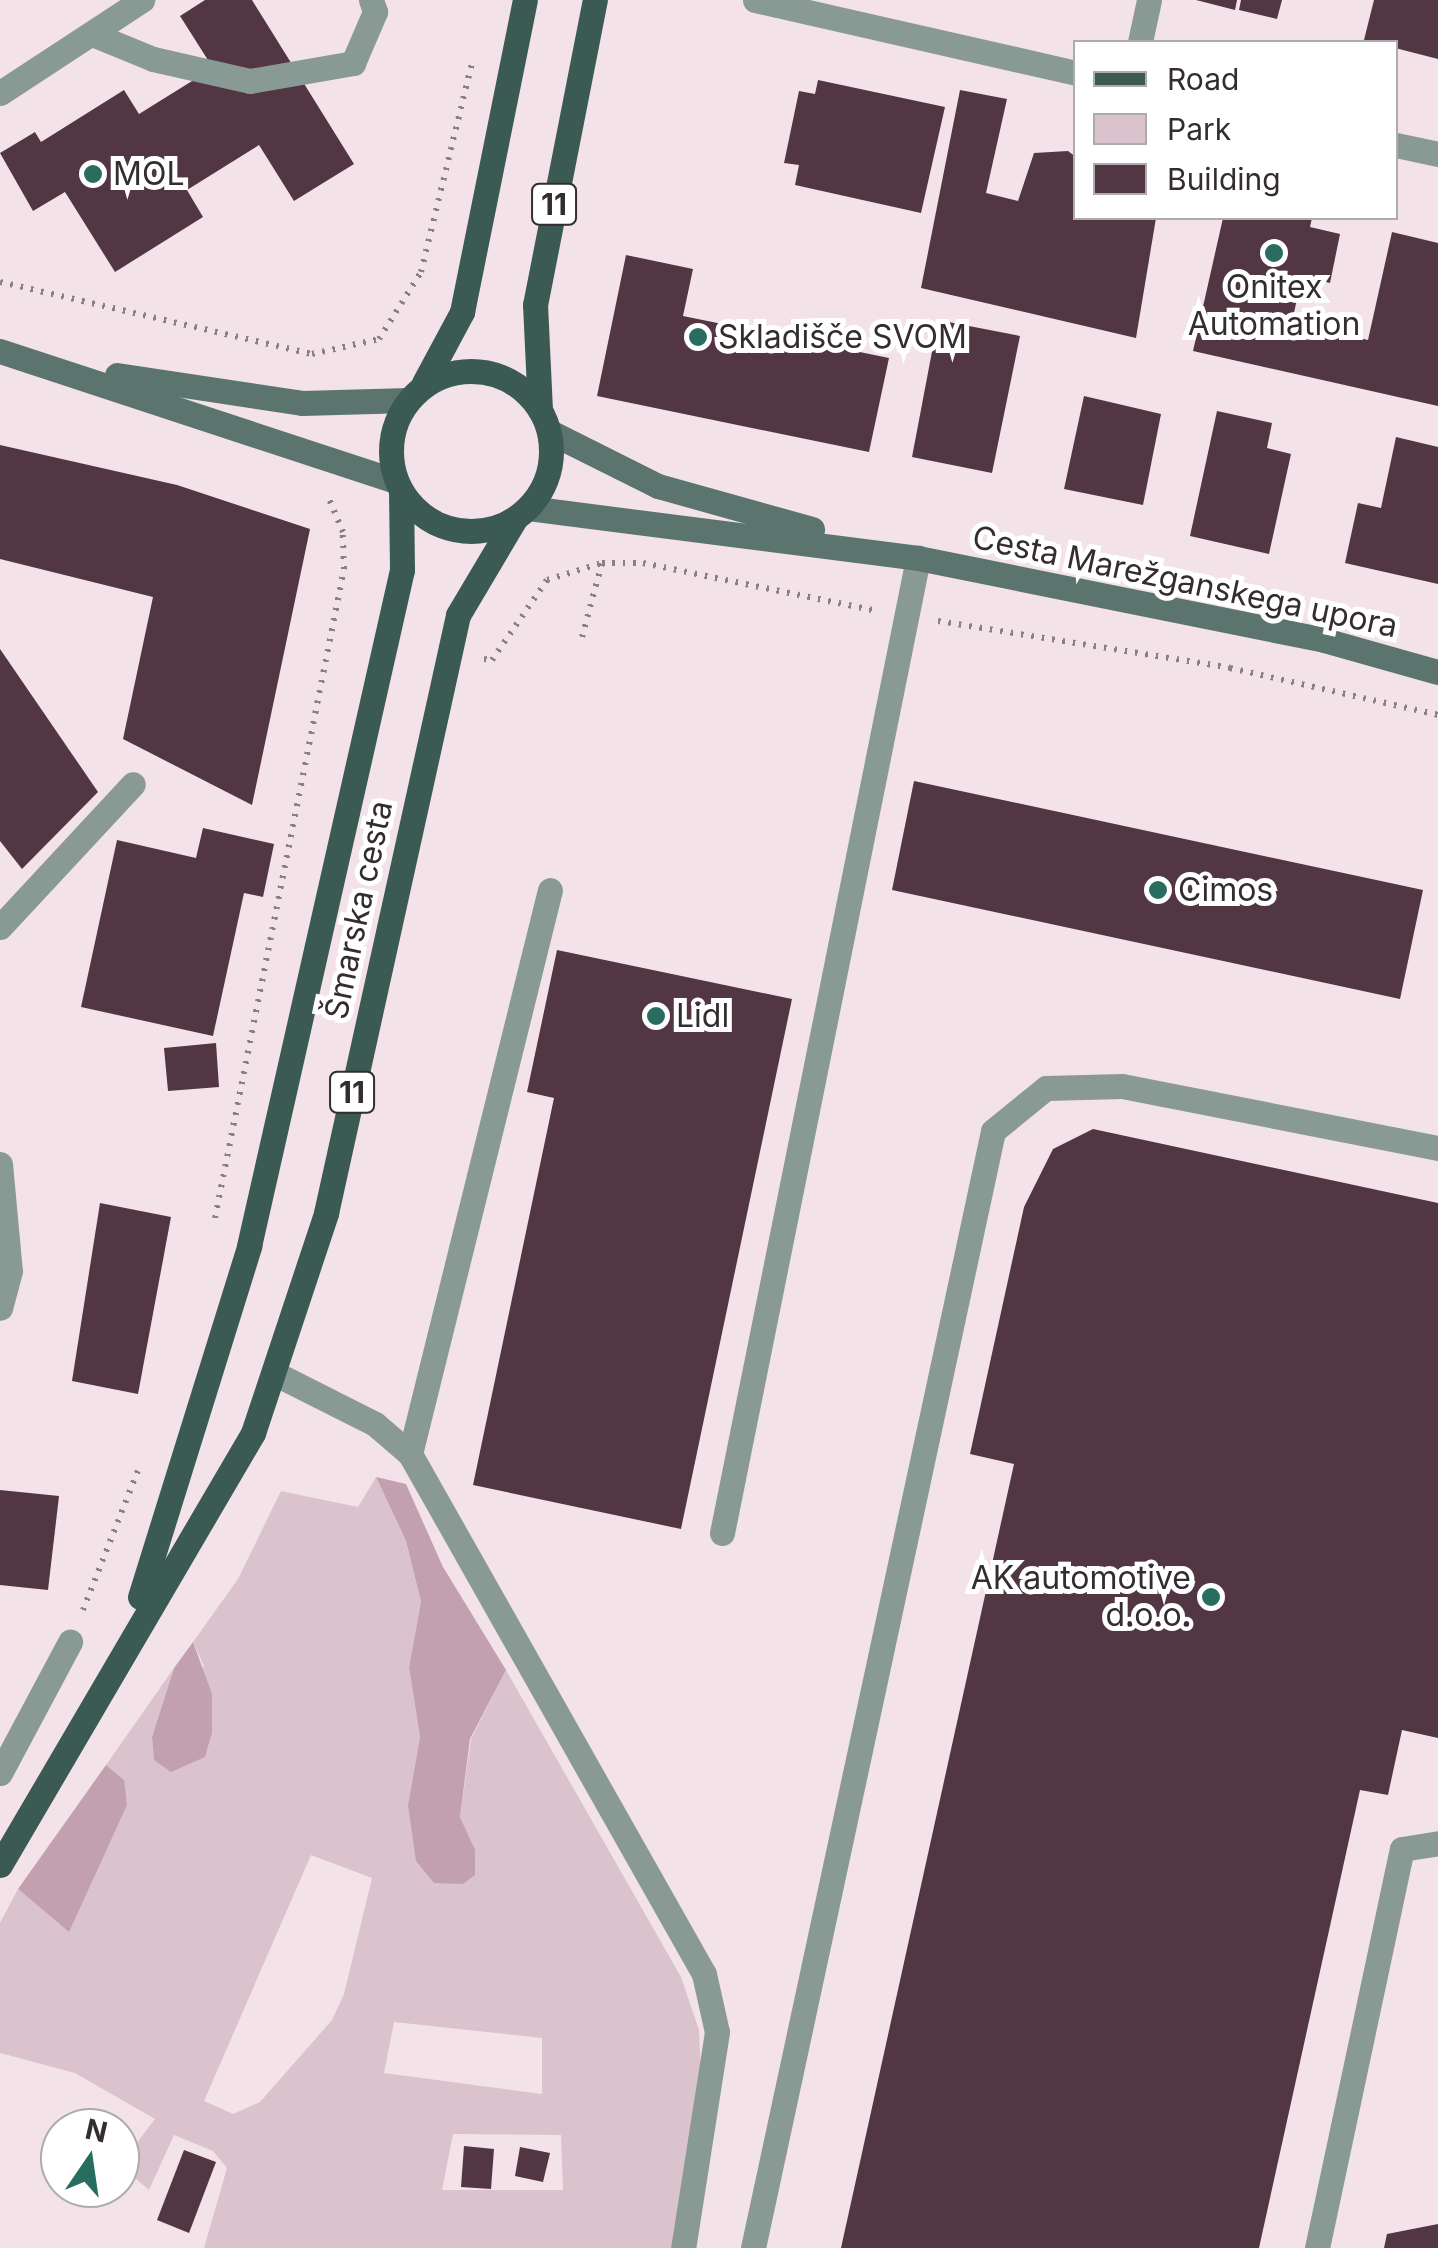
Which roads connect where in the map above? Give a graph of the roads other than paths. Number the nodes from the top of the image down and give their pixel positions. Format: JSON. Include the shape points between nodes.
{"nodes":[{"id":1,"x":142,"y":0,"type":"edge"},
{"id":2,"x":371,"y":0,"type":"edge"},
{"id":3,"x":525,"y":0,"type":"edge"},
{"id":4,"x":595,"y":0,"type":"edge"},
{"id":5,"x":755,"y":0,"type":"edge"},
{"id":6,"x":1149,"y":0,"type":"edge"},
{"id":7,"x":92,"y":34,"type":"junction"},
{"id":8,"x":1140,"y":40,"type":"edge"},
{"id":9,"x":1073,"y":71,"type":"edge"},
{"id":10,"x":0,"y":94,"type":"edge"},
{"id":11,"x":1398,"y":144,"type":"edge"},
{"id":12,"x":1438,"y":154,"type":"edge"},
{"id":13,"x":0,"y":351,"type":"edge"},
{"id":14,"x":38,"y":362,"type":"junction"},
{"id":15,"x":415,"y":394,"type":"junction"},
{"id":16,"x":545,"y":421,"type":"junction"},
{"id":17,"x":398,"y":486,"type":"junction"},
{"id":18,"x":522,"y":514,"type":"junction"},
{"id":19,"x":918,"y":558,"type":"junction"},
{"id":20,"x":1438,"y":672,"type":"edge"},
{"id":21,"x":133,"y":784,"type":"dead end"},
{"id":22,"x":550,"y":890,"type":"dead end"},
{"id":23,"x":0,"y":927,"type":"edge"},
{"id":24,"x":1438,"y":1148,"type":"edge"},
{"id":25,"x":0,"y":1164,"type":"edge"},
{"id":26,"x":0,"y":1308,"type":"edge"},
{"id":27,"x":274,"y":1373,"type":"junction"},
{"id":28,"x":410,"y":1454,"type":"junction"},
{"id":29,"x":722,"y":1532,"type":"dead end"},
{"id":30,"x":70,"y":1642,"type":"road end"},
{"id":31,"x":125,"y":1642,"type":"junction"},
{"id":32,"x":0,"y":1773,"type":"edge"},
{"id":33,"x":1438,"y":1844,"type":"edge"},
{"id":34,"x":0,"y":1865,"type":"edge"},
{"id":35,"x":682,"y":2248,"type":"edge"},
{"id":36,"x":753,"y":2248,"type":"edge"},
{"id":37,"x":1317,"y":2248,"type":"edge"}],
"edges":[{"from":1,"to":7,"type":"street"},
{"from":2,"to":7,"type":"street","via":[[375,12],[353,62],[250,81],[153,59]]},
{"from":3,"to":15,"type":"main road","number":"11","via":[[462,312]]},
{"from":4,"to":16,"type":"main road","number":"11","via":[[535,305]]},
{"from":5,"to":9,"type":"street"},
{"from":6,"to":8,"type":"street"},
{"from":7,"to":10,"type":"street"},
{"from":11,"to":12,"type":"street"},
{"from":13,"to":14,"type":"street"},
{"from":14,"to":15,"type":"street","via":[[302,403]]},
{"from":14,"to":17,"type":"street"},
{"from":15,"to":16,"type":"main road","via":[[445,374],[486,373],[522,389]]},
{"from":15,"to":17,"type":"main road","number":"11","via":[[390,447]]},
{"from":16,"to":18,"type":"main road","number":"11","via":[[549,473]]},
{"from":16,"to":19,"type":"street","name":"Cesta Marežganskega upora","via":[[658,486]]},
{"from":17,"to":18,"type":"main road","via":[[440,526],[491,530]]},
{"from":17,"to":31,"type":"main road","name":"Šmarska cesta","number":"11","via":[[402,570],[249,1246],[199,1428]]},
{"from":18,"to":19,"type":"street","name":"Cesta Marežganskega upora"},
{"from":18,"to":27,"type":"main road","name":"Šmarska cesta","number":"11","via":[[458,615],[326,1213]]},
{"from":19,"to":20,"type":"street","name":"Cesta Marežganskega upora","via":[[1324,640]]},
{"from":19,"to":29,"type":"street"},
{"from":21,"to":23,"type":"street"},
{"from":22,"to":28,"type":"street"},
{"from":24,"to":36,"type":"street","via":[[1122,1086],[1046,1088],[992,1131]]},
{"from":25,"to":26,"type":"street","via":[[10,1271]]},
{"from":27,"to":28,"type":"street","via":[[375,1424]]},
{"from":27,"to":31,"type":"main road","name":"Šmarska cesta","number":"11","via":[[253,1433]]},
{"from":28,"to":35,"type":"street","via":[[704,1974],[717,2032]]},
{"from":30,"to":32,"type":"street"},
{"from":31,"to":34,"type":"main road","name":"Šmarska cesta","number":"11"},
{"from":33,"to":37,"type":"street","via":[[1402,1849]]}]}
